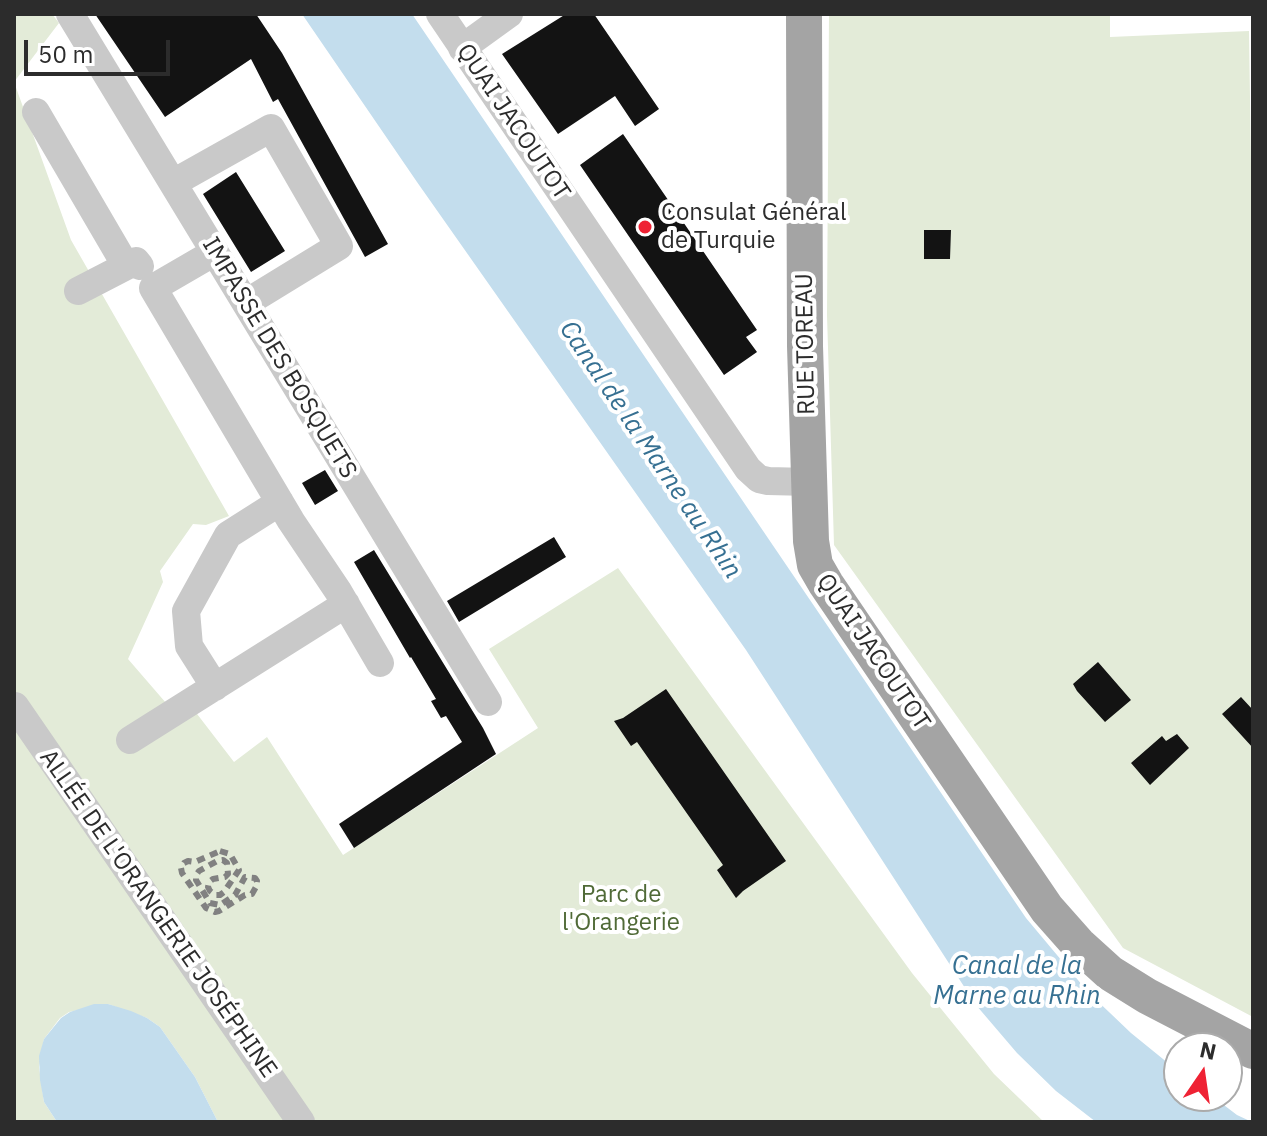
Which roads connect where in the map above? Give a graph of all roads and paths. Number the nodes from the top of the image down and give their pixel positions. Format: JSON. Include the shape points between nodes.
{"nodes":[{"id":1,"x":70,"y":14,"type":"edge"},
{"id":2,"x":440,"y":14,"type":"edge"},
{"id":3,"x":509,"y":14,"type":"edge"},
{"id":4,"x":804,"y":14,"type":"edge"},
{"id":5,"x":462,"y":48,"type":"junction"},
{"id":6,"x":36,"y":112,"type":"dead end"},
{"id":7,"x":173,"y":183,"type":"junction"},
{"id":8,"x":215,"y":252,"type":"junction"},
{"id":9,"x":126,"y":266,"type":"junction"},
{"id":10,"x":153,"y":288,"type":"junction"},
{"id":11,"x":78,"y":291,"type":"dead end"},
{"id":12,"x":246,"y":303,"type":"junction"},
{"id":13,"x":809,"y":482,"type":"junction"},
{"id":14,"x":280,"y":502,"type":"junction"},
{"id":15,"x":346,"y":604,"type":"junction"},
{"id":16,"x":380,"y":663,"type":"dead end"},
{"id":17,"x":215,"y":687,"type":"junction"},
{"id":18,"x":488,"y":702,"type":"dead end"},
{"id":19,"x":15,"y":706,"type":"edge"},
{"id":20,"x":130,"y":740,"type":"dead end"},
{"id":21,"x":1253,"y":1051,"type":"edge"},
{"id":22,"x":301,"y":1122,"type":"edge"}],
"edges":[{"from":1,"to":7,"type":"street","name":"IMPASSE DES BOSQUETS"},
{"from":2,"to":5,"type":"street","name":"QUAI JACOUTOT"},
{"from":3,"to":5,"type":"street"},
{"from":4,"to":13,"type":"main road","name":"RUE TOREAU"},
{"from":5,"to":13,"type":"street","name":"QUAI JACOUTOT","via":[[748,469],[768,481]]},
{"from":6,"to":9,"type":"street"},
{"from":7,"to":8,"type":"street","name":"IMPASSE DES BOSQUETS"},
{"from":7,"to":12,"type":"street","via":[[271,128],[339,246]]},
{"from":8,"to":10,"type":"street"},
{"from":8,"to":12,"type":"street","name":"IMPASSE DES BOSQUETS"},
{"from":9,"to":10,"type":"street","via":[[136,261]]},
{"from":9,"to":11,"type":"street"},
{"from":10,"to":14,"type":"street"},
{"from":12,"to":18,"type":"street","name":"IMPASSE DES BOSQUETS"},
{"from":13,"to":21,"type":"main road","name":"QUAI JACOUTOT","via":[[815,565],[1047,909],[1110,973]]},
{"from":14,"to":15,"type":"street"},
{"from":14,"to":17,"type":"street","via":[[228,535],[186,611],[189,646]]},
{"from":15,"to":16,"type":"street"},
{"from":15,"to":17,"type":"street"},
{"from":17,"to":20,"type":"street"},
{"from":19,"to":22,"type":"street","name":"ALLÉE DE L'ORANGERIE JOSÉPHINE"}]}
